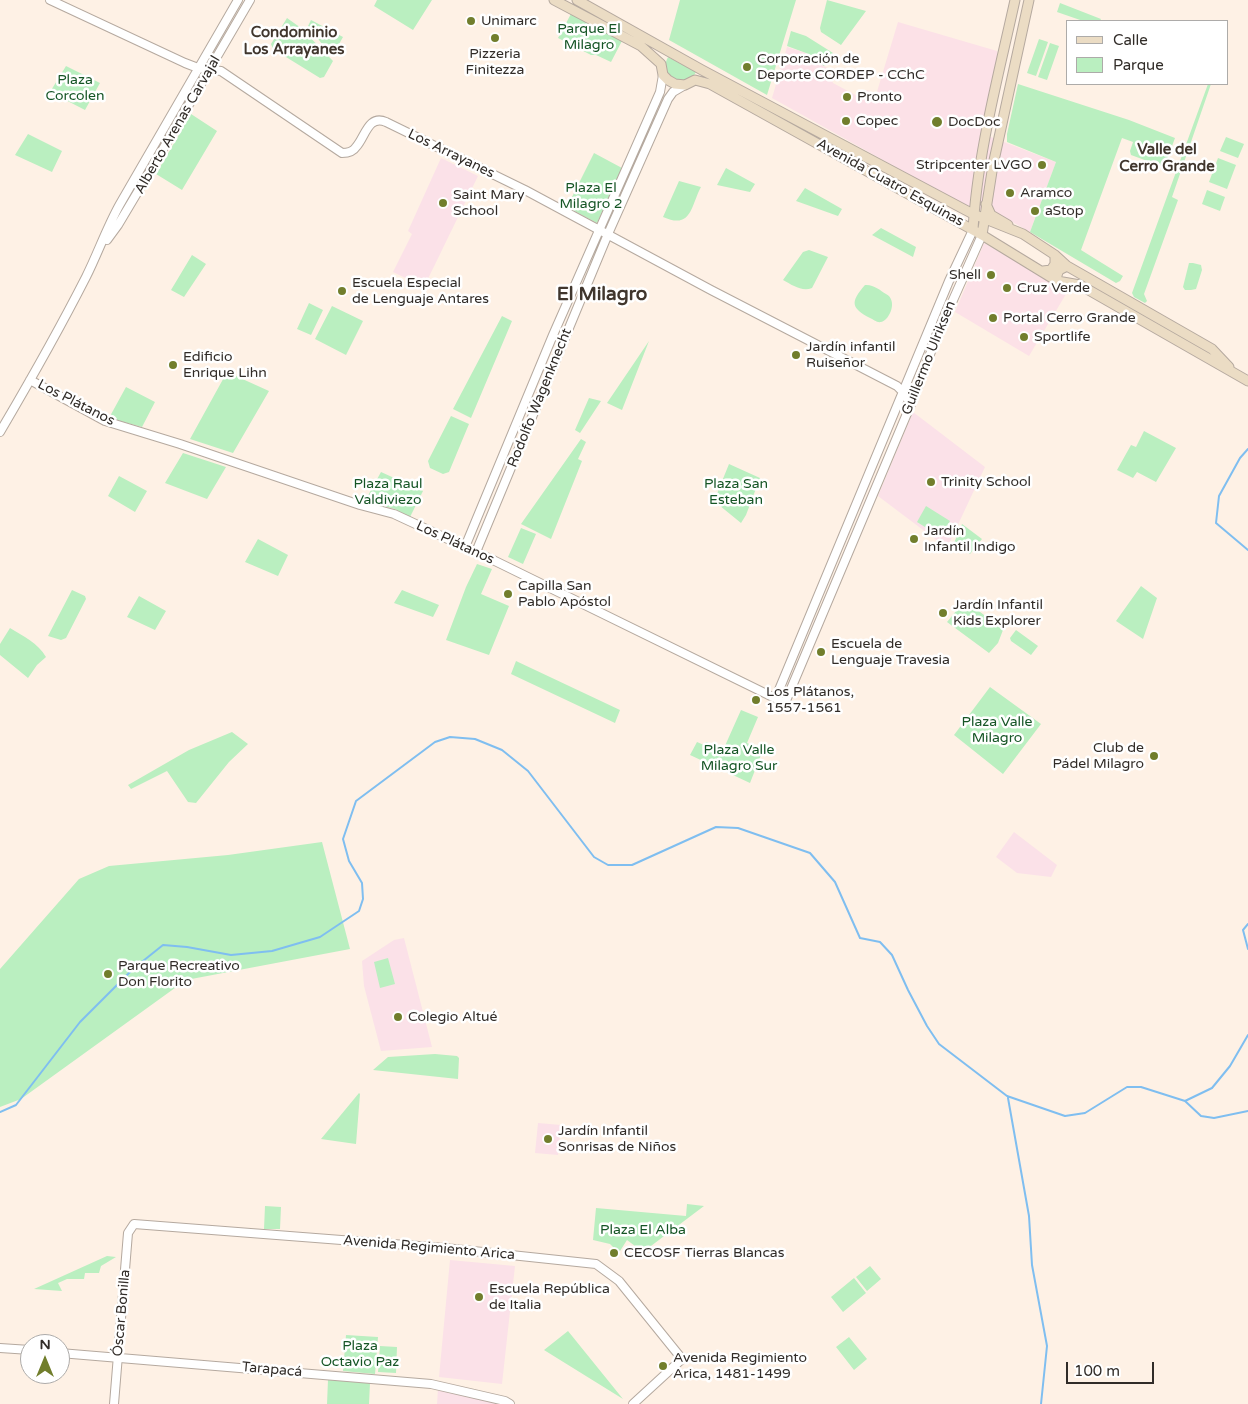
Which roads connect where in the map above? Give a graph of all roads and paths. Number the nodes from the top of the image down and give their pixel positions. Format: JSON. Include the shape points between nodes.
{"nodes":[{"id":1,"x":50,"y":0,"type":"edge"},
{"id":2,"x":238,"y":0,"type":"edge"},
{"id":3,"x":250,"y":0,"type":"edge"},
{"id":4,"x":554,"y":0,"type":"edge"},
{"id":5,"x":577,"y":0,"type":"edge"},
{"id":6,"x":1015,"y":0,"type":"edge"},
{"id":7,"x":1029,"y":0,"type":"edge"},
{"id":8,"x":668,"y":50,"type":"junction"},
{"id":9,"x":661,"y":64,"type":"junction"},
{"id":10,"x":198,"y":68,"type":"junction"},
{"id":11,"x":210,"y":70,"type":"junction"},
{"id":12,"x":702,"y":70,"type":"junction"},
{"id":13,"x":663,"y":75,"type":"junction"},
{"id":14,"x":695,"y":80,"type":"junction"},
{"id":15,"x":685,"y":85,"type":"junction"},
{"id":16,"x":995,"y":96,"type":"junction"},
{"id":17,"x":1008,"y":99,"type":"junction"},
{"id":18,"x":986,"y":204,"type":"junction"},
{"id":19,"x":973,"y":214,"type":"junction"},
{"id":20,"x":983,"y":219,"type":"junction"},
{"id":21,"x":599,"y":229,"type":"junction"},
{"id":22,"x":973,"y":230,"type":"junction"},
{"id":23,"x":608,"y":234,"type":"junction"},
{"id":24,"x":1023,"y":234,"type":"junction"},
{"id":25,"x":982,"y":235,"type":"junction"},
{"id":26,"x":101,"y":247,"type":"junction"},
{"id":27,"x":1055,"y":255,"type":"junction"},
{"id":28,"x":1067,"y":266,"type":"junction"},
{"id":29,"x":1043,"y":271,"type":"junction"},
{"id":30,"x":1057,"y":281,"type":"junction"},
{"id":31,"x":1234,"y":373,"type":"junction"},
{"id":32,"x":30,"y":380,"type":"junction"},
{"id":33,"x":1248,"y":381,"type":"edge"},
{"id":34,"x":904,"y":392,"type":"junction"},
{"id":35,"x":911,"y":404,"type":"junction"},
{"id":36,"x":0,"y":432,"type":"edge"},
{"id":37,"x":465,"y":547,"type":"junction"},
{"id":38,"x":476,"y":552,"type":"junction"},
{"id":39,"x":776,"y":697,"type":"junction"},
{"id":40,"x":785,"y":703,"type":"joint"},
{"id":41,"x":134,"y":1224,"type":"joint"},
{"id":42,"x":0,"y":1348,"type":"edge"},
{"id":43,"x":20,"y":1349,"type":"edge"},
{"id":44,"x":70,"y":1354,"type":"edge"},
{"id":45,"x":118,"y":1358,"type":"junction"},
{"id":46,"x":114,"y":1404,"type":"edge"},
{"id":47,"x":510,"y":1404,"type":"edge"},
{"id":48,"x":633,"y":1404,"type":"edge"}],
"edges":[{"from":1,"to":10,"type":"street","name":"Los Arrayanes"},
{"from":2,"to":10,"type":"street","name":"Alberto Arenas Carvajal"},
{"from":3,"to":11,"type":"street","name":"Alberto Arenas Carvajal"},
{"from":4,"to":9,"type":"main road","via":[[641,46]]},
{"from":5,"to":8,"type":"main road","name":"Avenida Cuatro Esquinas"},
{"from":6,"to":16,"type":"main road","name":"Guillermo Ulriksen"},
{"from":7,"to":17,"type":"main road","name":"Guillermo Ulriksen"},
{"from":8,"to":9,"type":"main road"},
{"from":8,"to":12,"type":"main road","name":"Avenida Cuatro Esquinas"},
{"from":9,"to":13,"type":"main road"},
{"from":10,"to":11,"type":"street","name":"Los Arrayanes"},
{"from":10,"to":26,"type":"street","name":"Alberto Arenas Carvajal","via":[[110,222]]},
{"from":11,"to":21,"type":"street","name":"Los Arrayanes","via":[[221,71],[342,153],[357,147],[368,126],[382,120]]},
{"from":11,"to":26,"type":"street","name":"Alberto Arenas Carvajal","via":[[128,209]]},
{"from":12,"to":14,"type":"main road"},
{"from":12,"to":19,"type":"main road","name":"Avenida Cuatro Esquinas"},
{"from":13,"to":15,"type":"main road","via":[[676,84]]},
{"from":13,"to":21,"type":"street","name":"Rodolfo Wagenknecht","via":[[660,92]]},
{"from":14,"to":15,"type":"main road"},
{"from":14,"to":22,"type":"main road","name":"Avenida Cuatro Esquinas","via":[[710,84]]},
{"from":15,"to":23,"type":"street","name":"Rodolfo Wagenknecht","via":[[668,99]]},
{"from":16,"to":17,"type":"main road","via":[[1002,93]]},
{"from":16,"to":19,"type":"main road","name":"Guillermo Ulriksen"},
{"from":17,"to":18,"type":"main road","name":"Guillermo Ulriksen"},
{"from":18,"to":20,"type":"main road","name":"Guillermo Ulriksen"},
{"from":18,"to":24,"type":"main road","via":[[991,215]]},
{"from":19,"to":20,"type":"main road","name":"Avenida Cuatro Esquinas"},
{"from":19,"to":22,"type":"main road","name":"Guillermo Ulriksen"},
{"from":20,"to":24,"type":"main road","name":"Avenida Cuatro Esquinas"},
{"from":20,"to":25,"type":"main road","name":"Guillermo Ulriksen"},
{"from":21,"to":23,"type":"street","name":"Los Arrayanes"},
{"from":21,"to":37,"type":"street","name":"Rodolfo Wagenknecht"},
{"from":22,"to":25,"type":"main road","name":"Avenida Cuatro Esquinas"},
{"from":22,"to":34,"type":"street","name":"Guillermo Ulriksen"},
{"from":23,"to":34,"type":"street","name":"Los Arrayanes"},
{"from":23,"to":38,"type":"street","name":"Rodolfo Wagenknecht"},
{"from":24,"to":27,"type":"main road","name":"Avenida Cuatro Esquinas"},
{"from":25,"to":29,"type":"main road","name":"Avenida Cuatro Esquinas"},
{"from":25,"to":35,"type":"street","name":"Guillermo Ulriksen"},
{"from":26,"to":32,"type":"street","name":"Alberto Arenas Carvajal"},
{"from":27,"to":28,"type":"main road","name":"Avenida Cuatro Esquinas"},
{"from":27,"to":29,"type":"main road","via":[[1051,270]]},
{"from":28,"to":30,"type":"main road","via":[[1059,270]]},
{"from":28,"to":31,"type":"main road","name":"Avenida Cuatro Esquinas","via":[[1212,349]]},
{"from":29,"to":30,"type":"main road","name":"Avenida Cuatro Esquinas"},
{"from":30,"to":31,"type":"main road","name":"Avenida Cuatro Esquinas","via":[[1080,285]]},
{"from":31,"to":33,"type":"main road","name":"Avenida Cuatro Esquinas"},
{"from":32,"to":36,"type":"street","name":"Alberto Arenas Carvajal"},
{"from":32,"to":37,"type":"street","name":"Los Plátanos","via":[[105,421],[394,514]]},
{"from":34,"to":35,"type":"street","name":"Los Arrayanes"},
{"from":34,"to":39,"type":"street","name":"Guillermo Ulriksen"},
{"from":35,"to":40,"type":"street","name":"Guillermo Ulriksen"},
{"from":37,"to":38,"type":"street","name":"Los Plátanos"},
{"from":38,"to":39,"type":"street","name":"Los Plátanos"},
{"from":39,"to":40,"type":"street","name":"Los Plátanos"},
{"from":41,"to":45,"type":"street","name":"Óscar Bonilla","via":[[128,1233]]},
{"from":41,"to":48,"type":"street","name":"Avenida Regimiento Arica","via":[[445,1248],[596,1264],[619,1281],[682,1359]]},
{"from":42,"to":43,"type":"street"},
{"from":44,"to":45,"type":"street","name":"Tarapacá"},
{"from":45,"to":46,"type":"street","name":"Óscar Bonilla"},
{"from":45,"to":47,"type":"street","name":"Tarapacá","via":[[431,1384]]}]}
